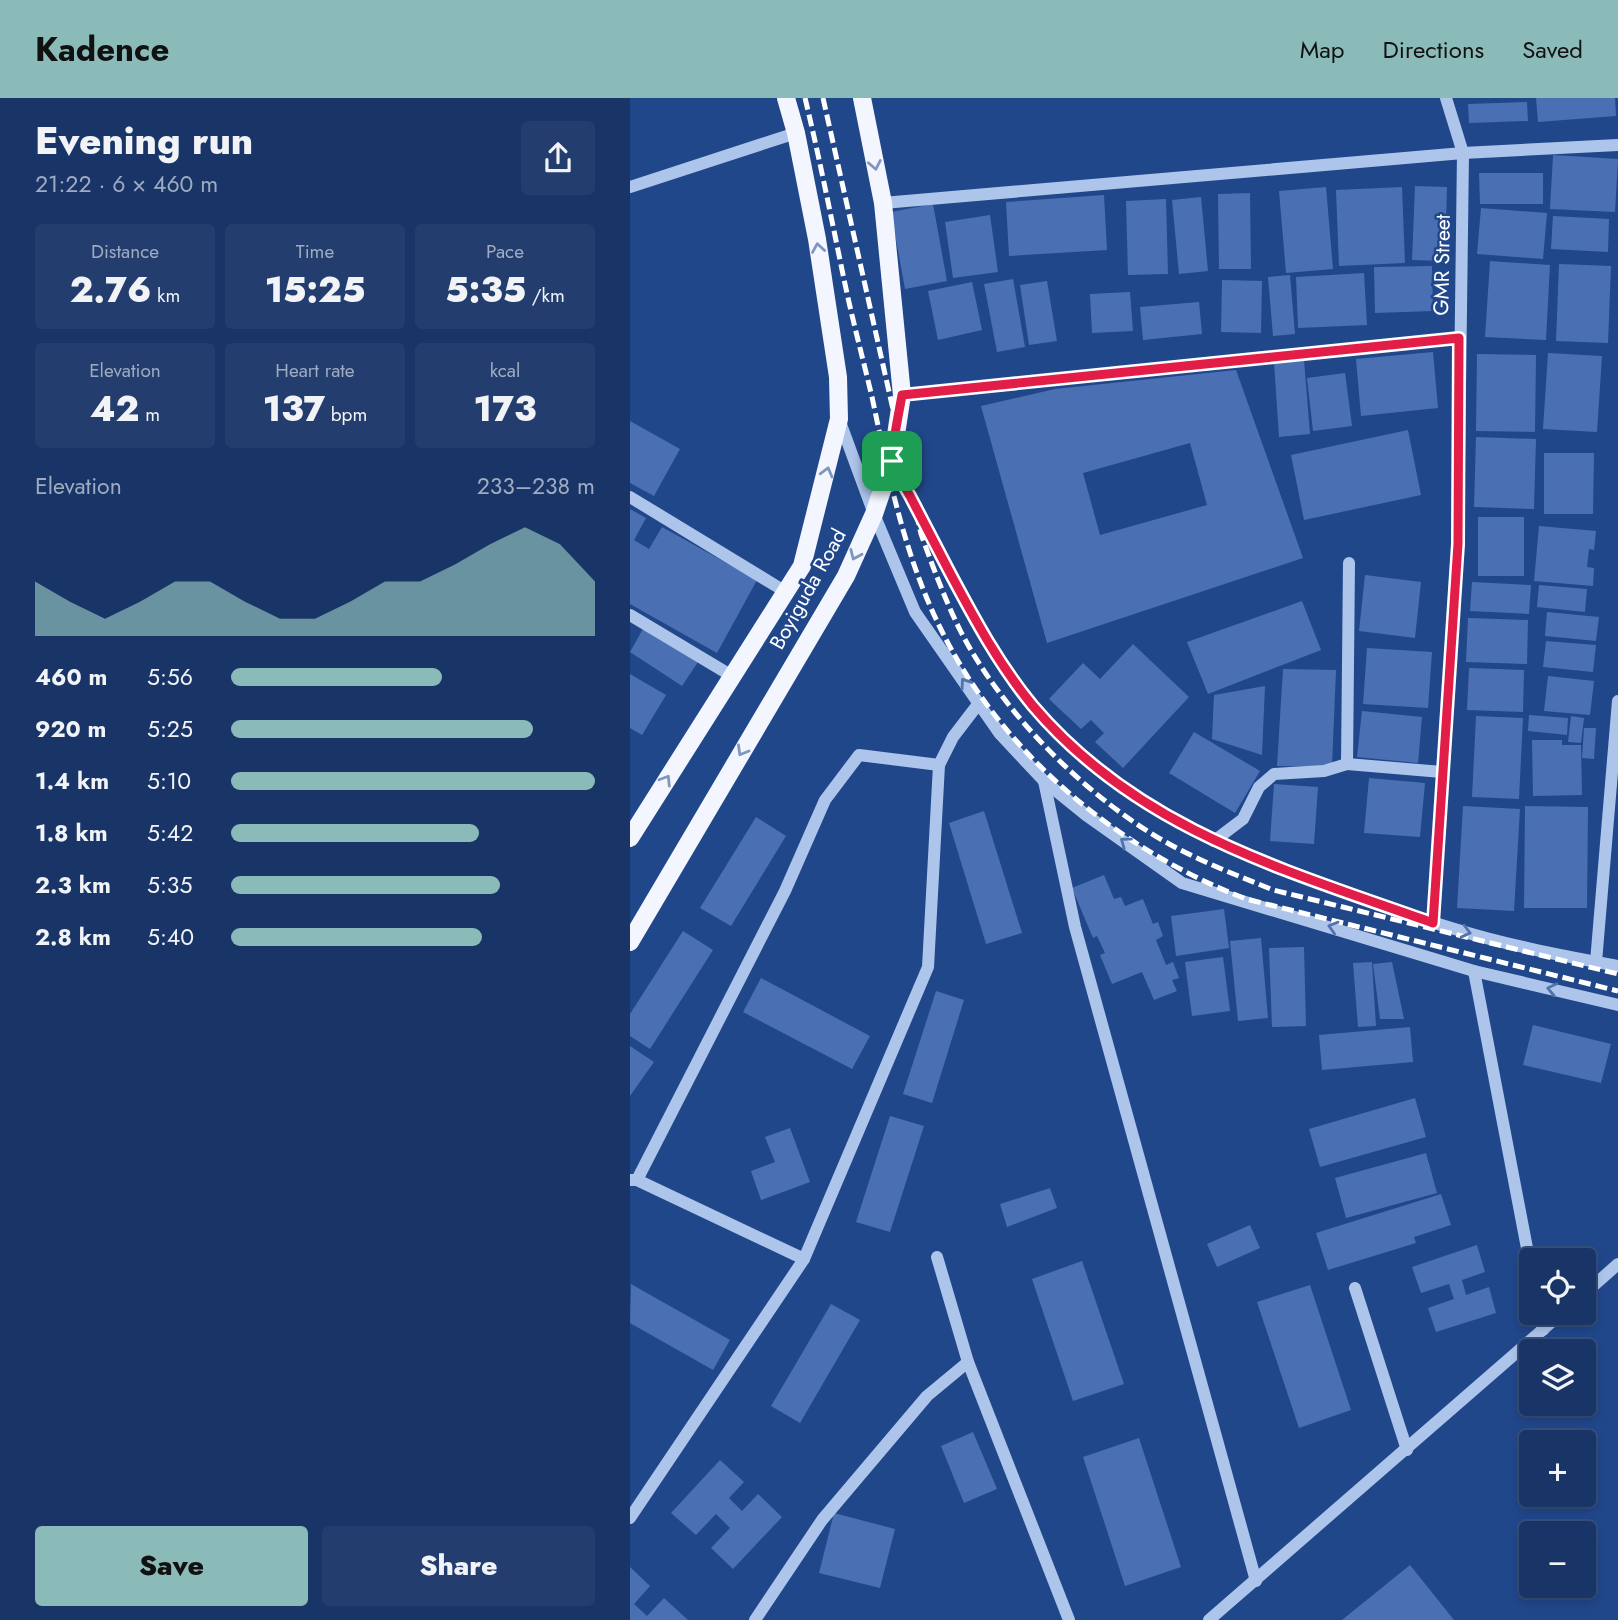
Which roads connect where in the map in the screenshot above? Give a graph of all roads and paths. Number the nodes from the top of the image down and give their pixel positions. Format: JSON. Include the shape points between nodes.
{"nodes":[{"id":1,"x":786,"y":98,"type":"edge"},
{"id":2,"x":862,"y":98,"type":"edge"},
{"id":3,"x":1447,"y":98,"type":"edge"},
{"id":4,"x":796,"y":133,"type":"junction"},
{"id":5,"x":1618,"y":145,"type":"edge"},
{"id":6,"x":1463,"y":153,"type":"junction"},
{"id":7,"x":630,"y":187,"type":"edge"},
{"id":8,"x":883,"y":203,"type":"junction"},
{"id":9,"x":1459,"y":338,"type":"junction"},
{"id":10,"x":902,"y":395,"type":"junction"},
{"id":11,"x":839,"y":419,"type":"junction"},
{"id":12,"x":892,"y":461,"type":"junction"},
{"id":13,"x":630,"y":497,"type":"edge"},
{"id":14,"x":874,"y":514,"type":"junction"},
{"id":15,"x":1349,"y":563,"type":"dead end"},
{"id":16,"x":786,"y":592,"type":"junction"},
{"id":17,"x":630,"y":615,"type":"edge"},
{"id":18,"x":732,"y":676,"type":"junction"},
{"id":19,"x":1618,"y":701,"type":"edge"},
{"id":20,"x":979,"y":703,"type":"junction"},
{"id":21,"x":1347,"y":764,"type":"junction"},
{"id":22,"x":939,"y":765,"type":"junction"},
{"id":23,"x":1443,"y":772,"type":"junction"},
{"id":24,"x":1044,"y":781,"type":"junction"},
{"id":25,"x":630,"y":838,"type":"edge"},
{"id":26,"x":1214,"y":841,"type":"junction"},
{"id":27,"x":1433,"y":923,"type":"junction"},
{"id":28,"x":630,"y":942,"type":"edge"},
{"id":29,"x":1596,"y":962,"type":"junction"},
{"id":30,"x":1618,"y":966,"type":"edge"},
{"id":31,"x":1474,"y":971,"type":"junction"},
{"id":32,"x":1618,"y":1005,"type":"edge"},
{"id":33,"x":634,"y":1181,"type":"edge"},
{"id":34,"x":1527,"y":1248,"type":"edge"},
{"id":35,"x":937,"y":1257,"type":"dead end"},
{"id":36,"x":804,"y":1259,"type":"junction"},
{"id":37,"x":1618,"y":1264,"type":"edge"},
{"id":38,"x":1596,"y":1283,"type":"edge"},
{"id":39,"x":1355,"y":1288,"type":"dead end"},
{"id":40,"x":1542,"y":1325,"type":"edge"},
{"id":41,"x":1549,"y":1325,"type":"edge"},
{"id":42,"x":1543,"y":1330,"type":"junction"},
{"id":43,"x":968,"y":1362,"type":"junction"},
{"id":44,"x":1407,"y":1450,"type":"junction"},
{"id":45,"x":630,"y":1518,"type":"edge"},
{"id":46,"x":1256,"y":1581,"type":"junction"},
{"id":47,"x":755,"y":1620,"type":"edge"},
{"id":48,"x":1069,"y":1620,"type":"edge"},
{"id":49,"x":1209,"y":1620,"type":"edge"}],
"edges":[{"from":1,"to":4,"type":"main road","name":"Boyiguda Road"},
{"from":2,"to":8,"type":"main road","name":"Boyiguda Road","one_way":true},
{"from":3,"to":6,"type":"street","name":"GMR Street"},
{"from":4,"to":7,"type":"street"},
{"from":11,"to":4,"type":"main road","name":"Boyiguda Road","one_way":true,"via":[[838,377]]},
{"from":5,"to":6,"type":"street"},
{"from":6,"to":8,"type":"street"},
{"from":6,"to":9,"type":"street","name":"GMR Street"},
{"from":8,"to":10,"type":"main road","name":"Boyiguda Road"},
{"from":9,"to":10,"type":"street"},
{"from":9,"to":23,"type":"street","name":"GMR Street","via":[[1458,544]]},
{"from":10,"to":12,"type":"main road","name":"Boyiguda Road"},
{"from":11,"to":14,"type":"street"},
{"from":16,"to":11,"type":"main road","name":"Boyiguda Road","one_way":true,"via":[[802,566]]},
{"from":12,"to":14,"type":"main road","name":"Boyiguda Road"},
{"from":12,"to":26,"type":"street","via":[[979,627],[1033,706],[1103,774],[1162,814]]},
{"from":13,"to":16,"type":"street"},
{"from":20,"to":14,"type":"street","one_way":true,"via":[[915,612]]},
{"from":14,"to":28,"type":"main road","name":"Boyiguda Road","one_way":true,"via":[[846,576]]},
{"from":15,"to":21,"type":"street"},
{"from":16,"to":18,"type":"main road","name":"Boyiguda Road"},
{"from":17,"to":18,"type":"street"},
{"from":25,"to":18,"type":"main road","name":"Boyiguda Road","one_way":true},
{"from":19,"to":29,"type":"street"},
{"from":20,"to":22,"type":"street"},
{"from":20,"to":24,"type":"street","via":[[1000,734]]},
{"from":21,"to":23,"type":"street"},
{"from":21,"to":26,"type":"street","via":[[1324,771],[1274,774],[1259,787],[1242,819]]},
{"from":22,"to":33,"type":"street","via":[[859,755],[824,800],[785,891]]},
{"from":22,"to":36,"type":"street","via":[[928,967]]},
{"from":23,"to":27,"type":"street","name":"GMR Street"},
{"from":31,"to":24,"type":"street","one_way":true,"via":[[1182,883]]},
{"from":24,"to":46,"type":"street","via":[[1075,927]]},
{"from":26,"to":27,"type":"street"},
{"from":27,"to":29,"type":"street","one_way":true},
{"from":29,"to":30,"type":"street"},
{"from":32,"to":31,"type":"street","one_way":true},
{"from":31,"to":34,"type":"street"},
{"from":33,"to":36,"type":"street"},
{"from":35,"to":43,"type":"street"},
{"from":36,"to":45,"type":"street"},
{"from":37,"to":38,"type":"street"},
{"from":39,"to":44,"type":"street"},
{"from":40,"to":42,"type":"street"},
{"from":41,"to":42,"type":"street"},
{"from":42,"to":44,"type":"street"},
{"from":43,"to":47,"type":"street","via":[[927,1396],[822,1520]]},
{"from":43,"to":48,"type":"street"},
{"from":44,"to":46,"type":"street"},
{"from":46,"to":49,"type":"street"}]}
